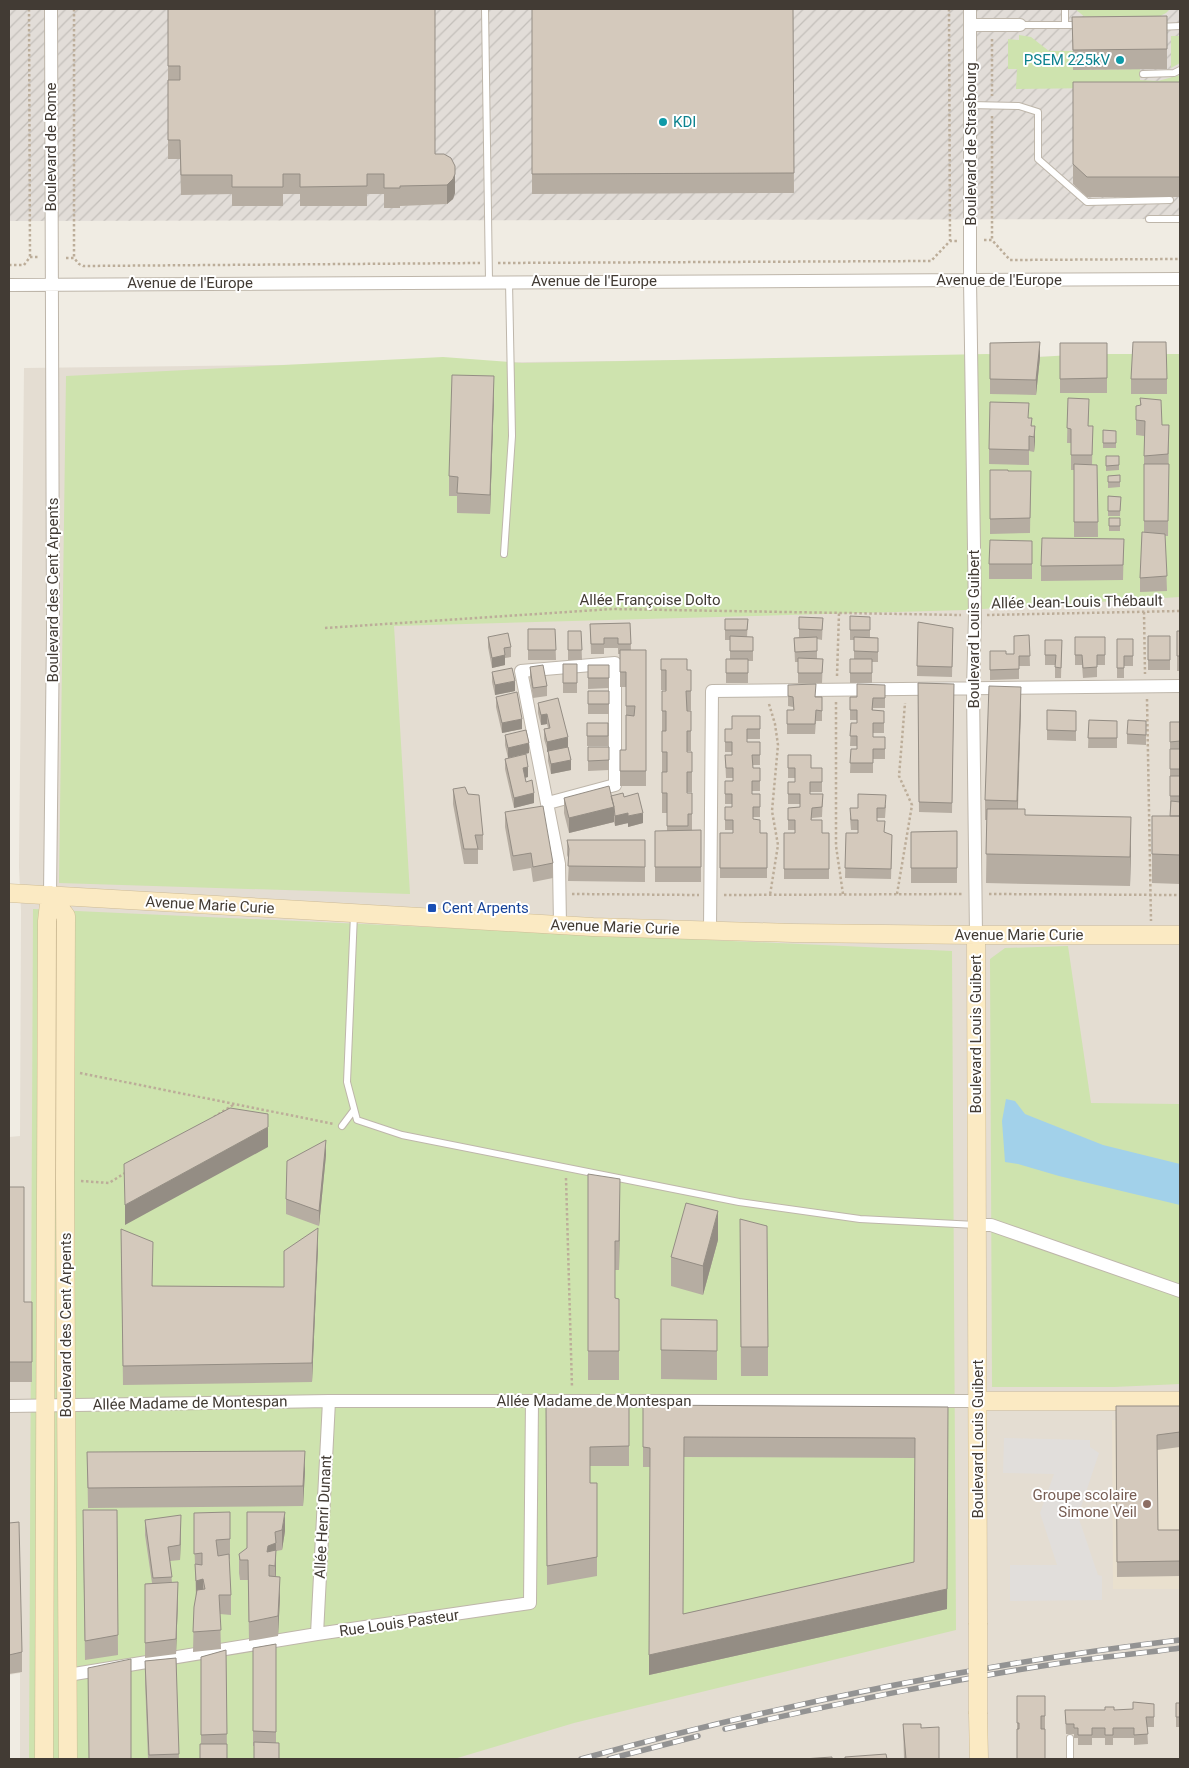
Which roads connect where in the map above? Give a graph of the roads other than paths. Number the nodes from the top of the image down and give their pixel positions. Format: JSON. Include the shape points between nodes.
{"nodes":[{"id":1,"x":51,"y":9,"type":"edge"},
{"id":2,"x":485,"y":9,"type":"edge"},
{"id":3,"x":970,"y":9,"type":"edge"},
{"id":4,"x":1065,"y":9,"type":"edge"},
{"id":5,"x":970,"y":25,"type":"junction"},
{"id":6,"x":1020,"y":25,"type":"joint"},
{"id":7,"x":1065,"y":25,"type":"junction"},
{"id":8,"x":1088,"y":26,"type":"edge"},
{"id":9,"x":1180,"y":26,"type":"edge"},
{"id":10,"x":1152,"y":27,"type":"edge"},
{"id":11,"x":1180,"y":70,"type":"edge"},
{"id":12,"x":1143,"y":74,"type":"dead end"},
{"id":13,"x":970,"y":105,"type":"junction"},
{"id":14,"x":1170,"y":200,"type":"dead end"},
{"id":15,"x":1150,"y":219,"type":"dead end"},
{"id":16,"x":1180,"y":219,"type":"edge"},
{"id":17,"x":1180,"y":279,"type":"edge"},
{"id":18,"x":970,"y":280,"type":"junction"},
{"id":19,"x":489,"y":282,"type":"junction"},
{"id":20,"x":509,"y":282,"type":"junction"},
{"id":21,"x":52,"y":284,"type":"junction"},
{"id":22,"x":9,"y":285,"type":"edge"},
{"id":23,"x":504,"y":554,"type":"dead end"},
{"id":24,"x":1180,"y":686,"type":"edge"},
{"id":25,"x":974,"y":688,"type":"junction"},
{"id":26,"x":548,"y":803,"type":"junction"},
{"id":27,"x":9,"y":893,"type":"edge"},
{"id":28,"x":50,"y":895,"type":"junction"},
{"id":29,"x":354,"y":913,"type":"junction"},
{"id":30,"x":560,"y":925,"type":"junction"},
{"id":31,"x":710,"y":930,"type":"junction"},
{"id":32,"x":976,"y":935,"type":"junction"},
{"id":33,"x":1180,"y":935,"type":"edge"},
{"id":34,"x":354,"y":1110,"type":"junction"},
{"id":35,"x":342,"y":1126,"type":"road end"},
{"id":36,"x":977,"y":1225,"type":"junction"},
{"id":37,"x":1180,"y":1290,"type":"edge"},
{"id":38,"x":329,"y":1400,"type":"junction"},
{"id":39,"x":532,"y":1401,"type":"junction"},
{"id":40,"x":978,"y":1401,"type":"junction"},
{"id":41,"x":1180,"y":1401,"type":"edge"},
{"id":42,"x":9,"y":1406,"type":"edge"},
{"id":43,"x":45,"y":1406,"type":"junction"},
{"id":44,"x":66,"y":1406,"type":"junction"},
{"id":45,"x":317,"y":1634,"type":"junction"},
{"id":46,"x":68,"y":1675,"type":"junction"},
{"id":47,"x":1070,"y":1738,"type":"dead end"},
{"id":48,"x":44,"y":1759,"type":"edge"},
{"id":49,"x":68,"y":1759,"type":"edge"},
{"id":50,"x":979,"y":1759,"type":"edge"},
{"id":51,"x":1070,"y":1759,"type":"edge"}],
"edges":[{"from":1,"to":21,"type":"street","name":"Boulevard de Rome"},
{"from":2,"to":19,"type":"lane"},
{"from":3,"to":5,"type":"street","name":"Boulevard de Strasbourg"},
{"from":4,"to":7,"type":"lane"},
{"from":5,"to":6,"type":"street"},
{"from":5,"to":13,"type":"street","name":"Boulevard de Strasbourg"},
{"from":6,"to":7,"type":"lane"},
{"from":7,"to":8,"type":"lane"},
{"from":9,"to":10,"type":"lane"},
{"from":11,"to":12,"type":"lane"},
{"from":13,"to":14,"type":"lane","via":[[1019,106],[1038,112],[1038,159],[1086,202]]},
{"from":13,"to":18,"type":"street","name":"Boulevard de Strasbourg"},
{"from":15,"to":16,"type":"lane"},
{"from":17,"to":18,"type":"street","name":"Avenue de l'Europe"},
{"from":18,"to":20,"type":"street","name":"Avenue de l'Europe"},
{"from":18,"to":25,"type":"street","name":"Boulevard Louis Guibert"},
{"from":19,"to":20,"type":"street","name":"Avenue de l'Europe"},
{"from":19,"to":21,"type":"street","name":"Avenue de l'Europe"},
{"from":20,"to":23,"type":"lane","via":[[512,436]]},
{"from":21,"to":22,"type":"street","name":"Avenue de l'Europe"},
{"from":21,"to":28,"type":"street","name":"Boulevard des Cent Arpents","via":[[54,631]]},
{"from":24,"to":25,"type":"street"},
{"from":25,"to":31,"type":"street","via":[[712,691]]},
{"from":25,"to":32,"type":"street","name":"Boulevard Louis Guibert"},
{"from":26,"to":26,"type":"street","via":[[521,671],[615,662],[615,785]]},
{"from":26,"to":30,"type":"street","via":[[559,864]]},
{"from":27,"to":28,"type":"street","name":"Avenue Marie Curie"},
{"from":28,"to":29,"type":"street","name":"Avenue Marie Curie"},
{"from":28,"to":43,"type":"street","name":"Boulevard des Cent Arpents","via":[[47,921]]},
{"from":28,"to":44,"type":"street","name":"Boulevard des Cent Arpents","via":[[66,916]]},
{"from":29,"to":30,"type":"street","name":"Avenue Marie Curie"},
{"from":29,"to":34,"type":"lane","via":[[347,1082]]},
{"from":30,"to":31,"type":"street","name":"Avenue Marie Curie"},
{"from":31,"to":32,"type":"street","name":"Avenue Marie Curie"},
{"from":32,"to":33,"type":"street","name":"Avenue Marie Curie"},
{"from":32,"to":36,"type":"street","name":"Boulevard Louis Guibert"},
{"from":34,"to":35,"type":"lane"},
{"from":34,"to":36,"type":"lane","via":[[357,1120],[402,1135],[739,1202],[860,1219]]},
{"from":36,"to":37,"type":"street","via":[[991,1225]]},
{"from":36,"to":40,"type":"street","name":"Boulevard Louis Guibert"},
{"from":38,"to":39,"type":"street","name":"Allée Madame de Montespan"},
{"from":38,"to":44,"type":"street","name":"Allée Madame de Montespan"},
{"from":38,"to":45,"type":"street","name":"Allée Henri Dunant"},
{"from":39,"to":40,"type":"street","name":"Allée Madame de Montespan"},
{"from":39,"to":45,"type":"street","name":"Rue Louis Pasteur","via":[[530,1604]]},
{"from":40,"to":41,"type":"street","name":"Allée Madame de Montespan"},
{"from":40,"to":50,"type":"street","name":"Boulevard Louis Guibert","bridge":true},
{"from":42,"to":43,"type":"street","name":"Allée Madame de Montespan"},
{"from":43,"to":44,"type":"street","name":"Allée Madame de Montespan"},
{"from":43,"to":48,"type":"street","name":"Boulevard des Cent Arpents"},
{"from":44,"to":46,"type":"street","name":"Boulevard des Cent Arpents"},
{"from":45,"to":46,"type":"street","name":"Rue Louis Pasteur"},
{"from":46,"to":49,"type":"street","name":"Boulevard des Cent Arpents"},
{"from":47,"to":51,"type":"lane"}]}
